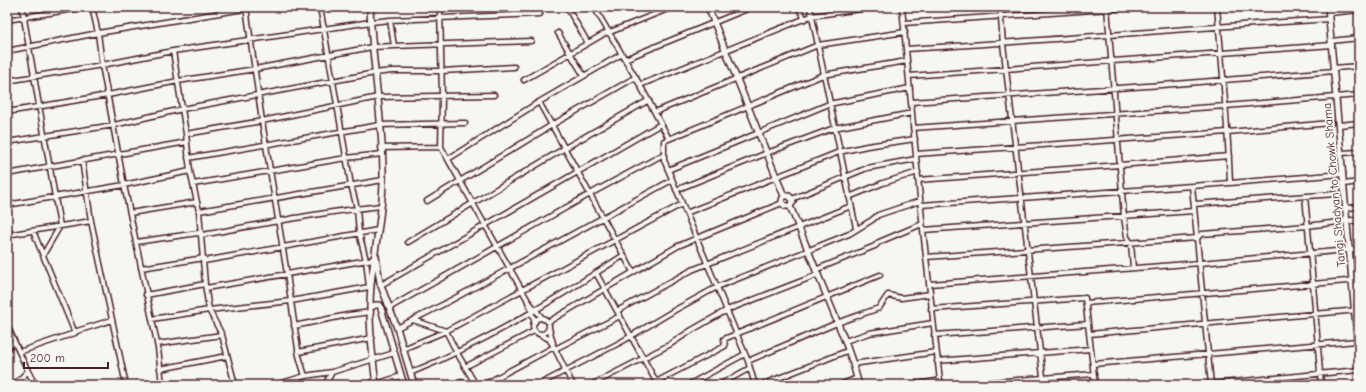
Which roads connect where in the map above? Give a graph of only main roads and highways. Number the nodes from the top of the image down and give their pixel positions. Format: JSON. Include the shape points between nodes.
{"nodes":[{"id":1,"x":370,"y":7,"type":"edge"},
{"id":2,"x":708,"y":7,"type":"edge"},
{"id":3,"x":1328,"y":7,"type":"edge"},
{"id":4,"x":784,"y":196,"type":"junction"},
{"id":5,"x":790,"y":206,"type":"junction"},
{"id":6,"x":1359,"y":220,"type":"edge"},
{"id":7,"x":1347,"y":221,"type":"junction"},
{"id":8,"x":375,"y":250,"type":"junction"},
{"id":9,"x":370,"y":310,"type":"junction"},
{"id":10,"x":1357,"y":311,"type":"edge"},
{"id":11,"x":1358,"y":340,"type":"edge"},
{"id":12,"x":1359,"y":361,"type":"edge"},
{"id":13,"x":376,"y":383,"type":"edge"},
{"id":14,"x":940,"y":383,"type":"edge"},
{"id":15,"x":404,"y":385,"type":"edge"},
{"id":16,"x":414,"y":385,"type":"edge"},
{"id":17,"x":859,"y":385,"type":"edge"},
{"id":18,"x":913,"y":385,"type":"edge"}],
"edges":[{"from":1,"to":8,"type":"main road","via":[[383,180]]},
{"from":2,"to":4,"type":"main road"},
{"from":3,"to":7,"type":"main road","name":"Tangi Shadyan to Chowk Shama"},
{"from":4,"to":5,"type":"main road","via":[[782,203]]},
{"from":4,"to":5,"type":"main road","via":[[792,199]]},
{"from":5,"to":17,"type":"main road","via":[[845,341]]},
{"from":6,"to":7,"type":"main road"},
{"from":7,"to":10,"type":"main road","name":"Tangi Shadyan to Chowk Shama"},
{"from":8,"to":9,"type":"main road"},
{"from":8,"to":16,"type":"main road","via":[[381,285]]},
{"from":9,"to":13,"type":"main road"},
{"from":9,"to":15,"type":"main road","via":[[375,305],[380,305]]},
{"from":10,"to":11,"type":"main road","name":"Tangi Shadyan to Chowk Shama"},
{"from":11,"to":12,"type":"main road","name":"Tangi Shadyan to Chowk Shama"},
{"from":14,"to":18,"type":"main road"}]}
